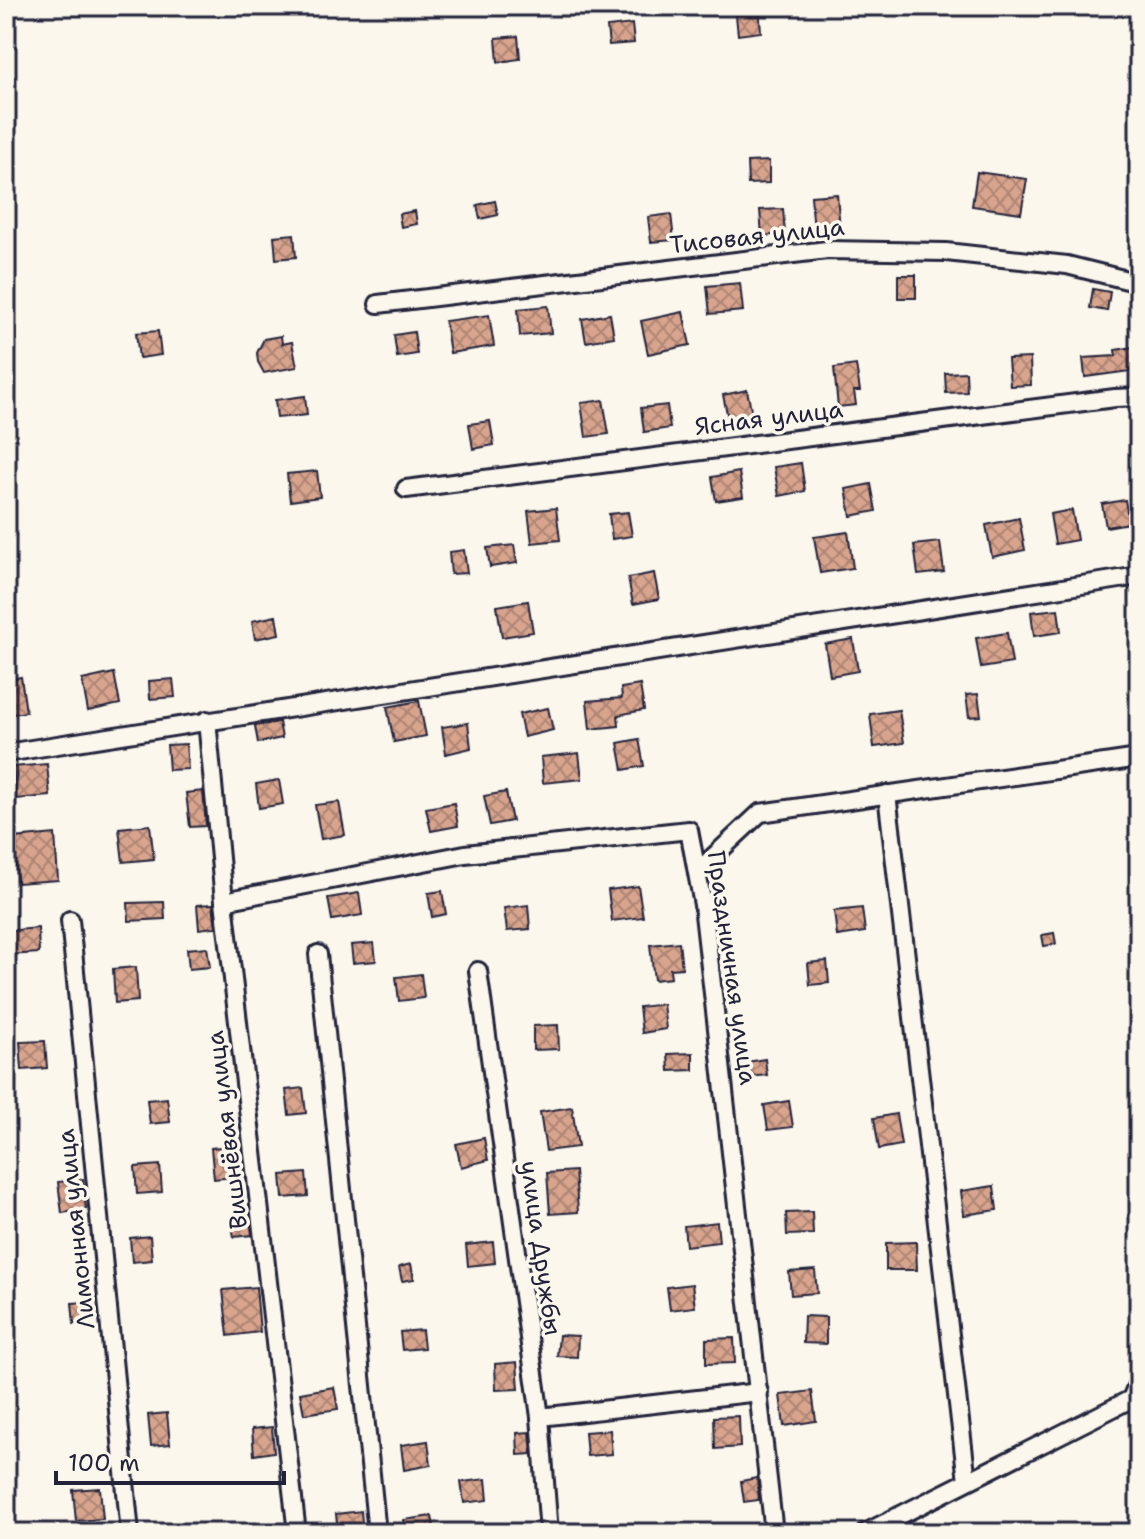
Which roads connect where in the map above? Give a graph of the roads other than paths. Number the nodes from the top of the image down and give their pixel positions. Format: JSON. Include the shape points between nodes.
{"nodes":[{"id":1,"x":1139,"y":283,"type":"edge"},
{"id":2,"x":378,"y":304,"type":"dead end"},
{"id":3,"x":1139,"y":397,"type":"edge"},
{"id":4,"x":406,"y":489,"type":"dead end"},
{"id":5,"x":1139,"y":576,"type":"edge"},
{"id":6,"x":207,"y":720,"type":"junction"},
{"id":7,"x":6,"y":753,"type":"edge"},
{"id":8,"x":1139,"y":758,"type":"edge"},
{"id":9,"x":887,"y":794,"type":"junction"},
{"id":10,"x":697,"y":872,"type":"junction"},
{"id":11,"x":224,"y":901,"type":"junction"},
{"id":12,"x":70,"y":920,"type":"dead end"},
{"id":13,"x":318,"y":954,"type":"dead end"},
{"id":14,"x":478,"y":971,"type":"dead end"},
{"id":15,"x":1139,"y":1380,"type":"edge"},
{"id":16,"x":759,"y":1392,"type":"junction"},
{"id":17,"x":540,"y":1417,"type":"junction"},
{"id":18,"x":967,"y":1481,"type":"junction"},
{"id":19,"x":130,"y":1533,"type":"edge"},
{"id":20,"x":297,"y":1533,"type":"edge"},
{"id":21,"x":377,"y":1533,"type":"edge"},
{"id":22,"x":549,"y":1533,"type":"edge"},
{"id":23,"x":774,"y":1533,"type":"edge"},
{"id":24,"x":865,"y":1533,"type":"edge"}],
"edges":[{"from":1,"to":2,"type":"street","name":"Тисовая улица","via":[[1067,265],[946,252],[827,250]]},
{"from":3,"to":4,"type":"street","name":"Ясная улица"},
{"from":5,"to":6,"type":"street"},
{"from":6,"to":7,"type":"street"},
{"from":6,"to":11,"type":"street","name":"Вишнёвая улица"},
{"from":8,"to":9,"type":"street"},
{"from":9,"to":10,"type":"street","via":[[760,813]]},
{"from":9,"to":18,"type":"street"},
{"from":10,"to":11,"type":"street","name":"Праздничная улица","via":[[689,830],[465,854]]},
{"from":10,"to":16,"type":"street","name":"Праздничная улица"},
{"from":11,"to":20,"type":"street","name":"Вишнёвая улица"},
{"from":12,"to":19,"type":"street","name":"Лимонная улица"},
{"from":13,"to":21,"type":"street"},
{"from":14,"to":17,"type":"street","name":"улица Дружбы"},
{"from":15,"to":18,"type":"street","via":[[1131,1399]]},
{"from":16,"to":17,"type":"street"},
{"from":16,"to":23,"type":"street","name":"Праздничная улица"},
{"from":17,"to":22,"type":"street","name":"улица Дружбы"},
{"from":18,"to":24,"type":"street"}]}
